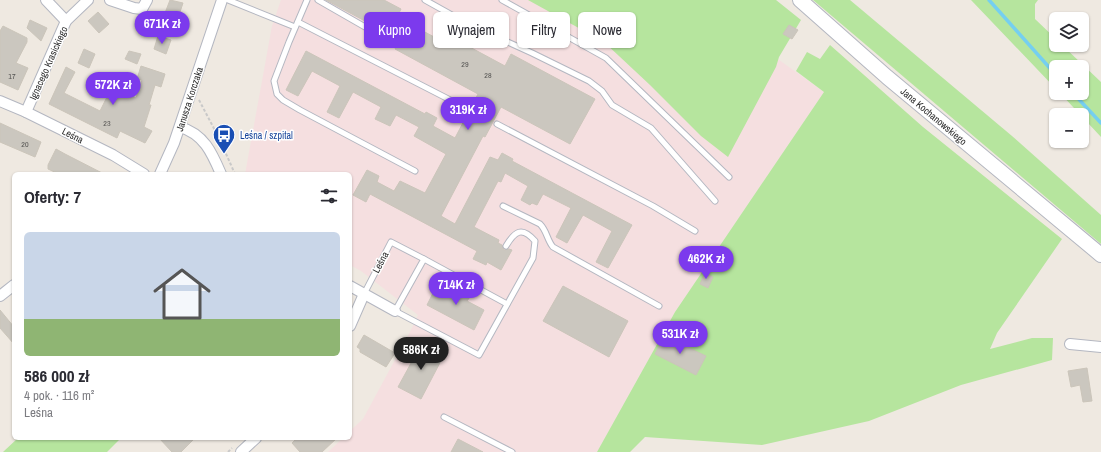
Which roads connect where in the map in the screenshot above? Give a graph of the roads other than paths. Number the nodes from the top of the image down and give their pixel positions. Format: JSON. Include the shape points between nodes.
{"nodes":[{"id":1,"x":46,"y":0,"type":"edge"},
{"id":2,"x":88,"y":0,"type":"edge"},
{"id":3,"x":110,"y":0,"type":"edge"},
{"id":4,"x":147,"y":0,"type":"edge"},
{"id":5,"x":222,"y":0,"type":"edge"},
{"id":6,"x":228,"y":0,"type":"edge"},
{"id":7,"x":307,"y":0,"type":"edge"},
{"id":8,"x":318,"y":0,"type":"edge"},
{"id":9,"x":425,"y":0,"type":"edge"},
{"id":10,"x":502,"y":0,"type":"edge"},
{"id":11,"x":800,"y":0,"type":"edge"},
{"id":12,"x":66,"y":21,"type":"junction"},
{"id":13,"x":298,"y":22,"type":"junction"},
{"id":14,"x":364,"y":26,"type":"edge"},
{"id":15,"x":295,"y":27,"type":"junction"},
{"id":16,"x":0,"y":101,"type":"edge"},
{"id":17,"x":462,"y":106,"type":"dead end"},
{"id":18,"x":26,"y":112,"type":"junction"},
{"id":19,"x":497,"y":124,"type":"dead end"},
{"id":20,"x":180,"y":128,"type":"junction"},
{"id":21,"x":415,"y":171,"type":"dead end"},
{"id":22,"x":138,"y":172,"type":"edge"},
{"id":23,"x":161,"y":172,"type":"edge"},
{"id":24,"x":220,"y":172,"type":"edge"},
{"id":25,"x":729,"y":177,"type":"dead end"},
{"id":26,"x":714,"y":201,"type":"dead end"},
{"id":27,"x":503,"y":206,"type":"dead end"},
{"id":28,"x":695,"y":231,"type":"dead end"},
{"id":29,"x":506,"y":246,"type":"dead end"},
{"id":30,"x":1101,"y":255,"type":"edge"},
{"id":31,"x":424,"y":259,"type":"junction"},
{"id":32,"x":12,"y":287,"type":"edge"},
{"id":33,"x":352,"y":287,"type":"edge"},
{"id":34,"x":364,"y":294,"type":"junction"},
{"id":35,"x":0,"y":296,"type":"edge"},
{"id":36,"x":507,"y":304,"type":"junction"},
{"id":37,"x":659,"y":306,"type":"dead end"},
{"id":38,"x":395,"y":311,"type":"junction"},
{"id":39,"x":352,"y":321,"type":"edge"},
{"id":40,"x":1070,"y":344,"type":"dead end"},
{"id":41,"x":1101,"y":347,"type":"edge"},
{"id":42,"x":444,"y":417,"type":"dead end"},
{"id":43,"x":254,"y":440,"type":"edge"},
{"id":44,"x":241,"y":452,"type":"edge"},
{"id":45,"x":512,"y":452,"type":"edge"}],
"edges":[{"from":1,"to":12,"type":"street"},
{"from":2,"to":12,"type":"street","name":"Ignacego Krasickiego"},
{"from":3,"to":4,"type":"street","via":[[142,9]]},
{"from":5,"to":20,"type":"street","name":"Janusza Korczaka"},
{"from":6,"to":15,"type":"lane"},
{"from":7,"to":13,"type":"lane"},
{"from":8,"to":14,"type":"lane"},
{"from":9,"to":26,"type":"lane","via":[[468,24],[582,78],[602,91],[612,105],[651,128]]},
{"from":10,"to":25,"type":"lane","via":[[606,58]]},
{"from":11,"to":30,"type":"street","name":"Jana Kochanowskiego","via":[[887,77]]},
{"from":12,"to":18,"type":"street","name":"Ignacego Krasickiego"},
{"from":13,"to":15,"type":"lane"},
{"from":13,"to":17,"type":"lane"},
{"from":15,"to":21,"type":"lane","via":[[274,81],[277,94],[300,110]]},
{"from":16,"to":18,"type":"street","name":"Leśna"},
{"from":18,"to":22,"type":"street","name":"Leśna","via":[[113,155]]},
{"from":19,"to":28,"type":"lane","via":[[653,206]]},
{"from":20,"to":23,"type":"street","name":"Janusza Korczaka"},
{"from":20,"to":24,"type":"street","via":[[202,139]]},
{"from":27,"to":37,"type":"lane","via":[[540,224],[553,247]]},
{"from":29,"to":36,"type":"lane","via":[[516,233],[523,232],[535,241],[533,258]]},
{"from":31,"to":34,"type":"lane","name":"Leśna","via":[[391,242]]},
{"from":31,"to":36,"type":"lane"},
{"from":31,"to":38,"type":"lane"},
{"from":32,"to":35,"type":"street"},
{"from":33,"to":34,"type":"street"},
{"from":34,"to":38,"type":"street"},
{"from":34,"to":39,"type":"street"},
{"from":36,"to":38,"type":"lane","via":[[479,355]]},
{"from":40,"to":41,"type":"street"},
{"from":42,"to":45,"type":"lane"},
{"from":43,"to":44,"type":"street"}]}
